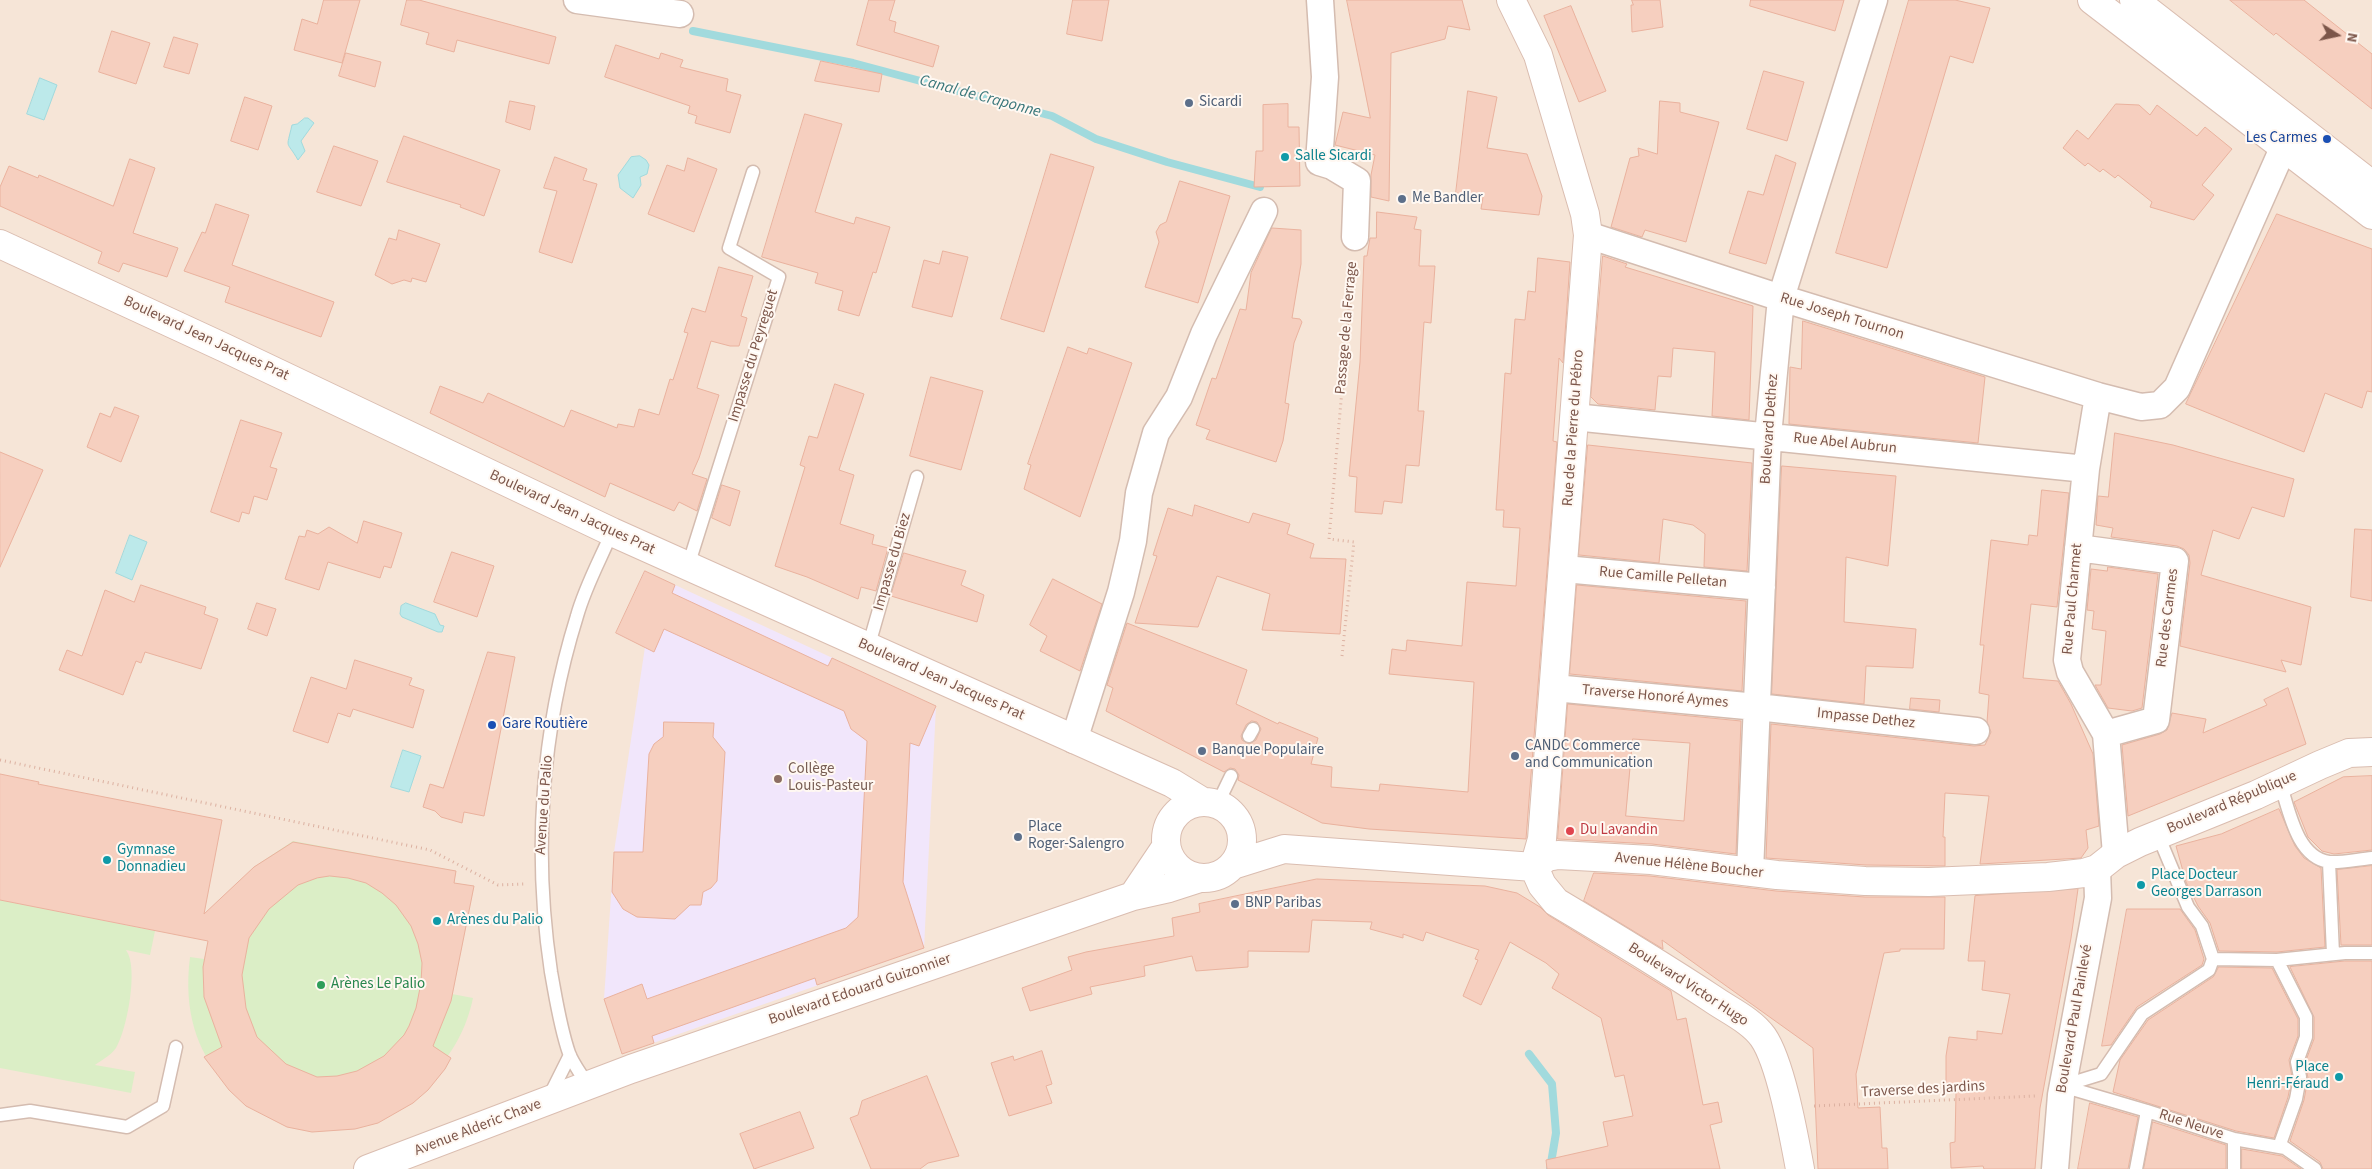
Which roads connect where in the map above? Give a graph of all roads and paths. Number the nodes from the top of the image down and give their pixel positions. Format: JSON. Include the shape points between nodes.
{"nodes":[{"id":1,"x":577,"y":0,"type":"edge"},
{"id":2,"x":1320,"y":0,"type":"edge"},
{"id":3,"x":1511,"y":0,"type":"edge"},
{"id":4,"x":1874,"y":0,"type":"edge"},
{"id":5,"x":2092,"y":0,"type":"edge"},
{"id":6,"x":2134,"y":0,"type":"edge"},
{"id":7,"x":680,"y":14,"type":"dead end"},
{"id":8,"x":2289,"y":135,"type":"junction"},
{"id":9,"x":753,"y":172,"type":"dead end"},
{"id":10,"x":2372,"y":185,"type":"edge"},
{"id":11,"x":1264,"y":211,"type":"dead end"},
{"id":12,"x":2372,"y":215,"type":"edge"},
{"id":13,"x":1588,"y":235,"type":"junction"},
{"id":14,"x":1355,"y":237,"type":"joint"},
{"id":15,"x":0,"y":244,"type":"edge"},
{"id":16,"x":1781,"y":298,"type":"junction"},
{"id":17,"x":2098,"y":396,"type":"junction"},
{"id":18,"x":1574,"y":416,"type":"junction"},
{"id":19,"x":1768,"y":436,"type":"junction"},
{"id":20,"x":2086,"y":469,"type":"junction"},
{"id":21,"x":917,"y":477,"type":"dead end"},
{"id":22,"x":612,"y":532,"type":"junction"},
{"id":23,"x":2078,"y":548,"type":"junction"},
{"id":24,"x":688,"y":566,"type":"junction"},
{"id":25,"x":1564,"y":568,"type":"junction"},
{"id":26,"x":1762,"y":587,"type":"junction"},
{"id":27,"x":868,"y":648,"type":"junction"},
{"id":28,"x":1342,"y":656,"type":"dead end"},
{"id":29,"x":1554,"y":688,"type":"junction"},
{"id":30,"x":1757,"y":707,"type":"junction"},
{"id":31,"x":1976,"y":731,"type":"dead end"},
{"id":32,"x":2106,"y":734,"type":"junction"},
{"id":33,"x":1074,"y":740,"type":"junction"},
{"id":34,"x":2372,"y":752,"type":"edge"},
{"id":35,"x":0,"y":760,"type":"edge"},
{"id":36,"x":1148,"y":773,"type":"junction"},
{"id":37,"x":1231,"y":776,"type":"dead end"},
{"id":38,"x":2280,"y":783,"type":"junction"},
{"id":39,"x":1210,"y":803,"type":"junction"},
{"id":40,"x":1174,"y":817,"type":"junction"},
{"id":41,"x":1238,"y":825,"type":"junction"},
{"id":42,"x":2158,"y":835,"type":"junction"},
{"id":43,"x":1166,"y":847,"type":"junction"},
{"id":44,"x":1284,"y":849,"type":"junction"},
{"id":45,"x":2372,"y":858,"type":"edge"},
{"id":46,"x":2107,"y":861,"type":"junction"},
{"id":47,"x":2329,"y":862,"type":"junction"},
{"id":48,"x":1232,"y":865,"type":"junction"},
{"id":49,"x":1534,"y":867,"type":"junction"},
{"id":50,"x":1750,"y":872,"type":"junction"},
{"id":51,"x":1200,"y":878,"type":"junction"},
{"id":52,"x":542,"y":884,"type":"junction"},
{"id":53,"x":1133,"y":896,"type":"junction"},
{"id":54,"x":2372,"y":953,"type":"edge"},
{"id":55,"x":2333,"y":954,"type":"junction"},
{"id":56,"x":2213,"y":959,"type":"junction"},
{"id":57,"x":2277,"y":960,"type":"junction"},
{"id":58,"x":176,"y":1047,"type":"dead end"},
{"id":59,"x":570,"y":1055,"type":"junction"},
{"id":60,"x":588,"y":1086,"type":"junction"},
{"id":61,"x":2062,"y":1091,"type":"junction"},
{"id":62,"x":546,"y":1102,"type":"junction"},
{"id":63,"x":1787,"y":1107,"type":"junction"},
{"id":64,"x":2147,"y":1110,"type":"junction"},
{"id":65,"x":0,"y":1115,"type":"edge"},
{"id":66,"x":2234,"y":1140,"type":"junction"},
{"id":67,"x":2279,"y":1147,"type":"junction"},
{"id":68,"x":368,"y":1169,"type":"edge"},
{"id":69,"x":1800,"y":1169,"type":"edge"},
{"id":70,"x":2055,"y":1169,"type":"edge"},
{"id":71,"x":2136,"y":1169,"type":"edge"},
{"id":72,"x":2234,"y":1169,"type":"edge"},
{"id":73,"x":2315,"y":1169,"type":"edge"}],
"edges":[{"from":1,"to":7,"type":"street"},
{"from":2,"to":14,"type":"street","via":[[1325,77],[1320,162],[1357,181]]},
{"from":3,"to":13,"type":"main road","name":"Rue de la Pierre du Pébro","via":[[1538,54],[1585,214]]},
{"from":4,"to":16,"type":"street","name":"Boulevard Dethez"},
{"from":5,"to":8,"type":"main road"},
{"from":6,"to":8,"type":"main road"},
{"from":8,"to":10,"type":"main road"},
{"from":8,"to":12,"type":"main road"},
{"from":8,"to":17,"type":"street","name":"Rue Joseph Tournon","via":[[2176,388],[2160,404],[2141,407]]},
{"from":9,"to":24,"type":"lane","name":"Impasse du Peyreguet","via":[[729,248],[779,277]]},
{"from":11,"to":33,"type":"street","via":[[1204,334],[1179,396],[1156,433],[1139,493],[1133,541],[1121,592]]},
{"from":13,"to":16,"type":"street","name":"Rue Joseph Tournon"},
{"from":13,"to":18,"type":"main road","name":"Rue de la Pierre du Pébro"},
{"from":14,"to":28,"type":"path","name":"Passage de la Ferrage","via":[[1329,539],[1354,542]]},
{"from":15,"to":22,"type":"main road","name":"Boulevard Jean Jacques Prat"},
{"from":16,"to":17,"type":"street","name":"Rue Joseph Tournon"},
{"from":16,"to":19,"type":"street","name":"Boulevard Dethez"},
{"from":17,"to":20,"type":"street","name":"Rue Paul Charmet"},
{"from":18,"to":19,"type":"street","name":"Rue Abel Aubrun"},
{"from":18,"to":25,"type":"main road","name":"Rue de la Pierre du Pébro"},
{"from":19,"to":20,"type":"street","name":"Rue Abel Aubrun"},
{"from":19,"to":26,"type":"street","name":"Boulevard Dethez"},
{"from":20,"to":23,"type":"street","name":"Rue Paul Charmet"},
{"from":21,"to":27,"type":"lane","name":"Impasse du Biez"},
{"from":22,"to":24,"type":"main road","name":"Boulevard Jean Jacques Prat"},
{"from":22,"to":52,"type":"lane","name":"Avenue du Palio","via":[[577,614],[559,687],[542,798]]},
{"from":23,"to":32,"type":"street","name":"Rue Paul Charmet","via":[[2067,660],[2070,672]]},
{"from":23,"to":32,"type":"street","name":"Rue des Carmes","via":[[2175,561],[2156,720]]},
{"from":24,"to":27,"type":"main road","name":"Boulevard Jean Jacques Prat"},
{"from":25,"to":26,"type":"street","name":"Rue Camille Pelletan"},
{"from":25,"to":29,"type":"main road","name":"Rue de la Pierre du Pébro"},
{"from":26,"to":30,"type":"street","name":"Boulevard Dethez"},
{"from":27,"to":33,"type":"main road","name":"Boulevard Jean Jacques Prat"},
{"from":29,"to":30,"type":"street","name":"Traverse Honoré Aymes"},
{"from":29,"to":49,"type":"main road","name":"Rue de la Pierre du Pébro","via":[[1542,839]]},
{"from":30,"to":31,"type":"street","name":"Impasse Dethez"},
{"from":30,"to":50,"type":"street","name":"Boulevard Dethez"},
{"from":32,"to":46,"type":"street","name":"Rue Paul Charmet"},
{"from":33,"to":36,"type":"main road","name":"Boulevard Jean Jacques Prat"},
{"from":34,"to":38,"type":"main road","name":"Boulevard République","via":[[2349,753]]},
{"from":35,"to":52,"type":"path","via":[[430,850],[498,885]]},
{"from":36,"to":39,"type":"main road","name":"Boulevard Jean Jacques Prat"},
{"from":36,"to":40,"type":"main road"},
{"from":37,"to":39,"type":"lane"},
{"from":38,"to":42,"type":"main road","name":"Boulevard République"},
{"from":38,"to":47,"type":"lane","via":[[2298,836],[2314,856]]},
{"from":39,"to":40,"type":"main road","via":[[1186,806]]},
{"from":39,"to":41,"type":"main road","via":[[1228,812]]},
{"from":40,"to":43,"type":"main road","via":[[1168,828]]},
{"from":41,"to":44,"type":"main road"},
{"from":41,"to":48,"type":"main road","via":[[1240,851]]},
{"from":42,"to":46,"type":"main road","name":"Boulevard République"},
{"from":42,"to":56,"type":"lane","via":[[2188,907],[2202,926]]},
{"from":43,"to":51,"type":"main road","via":[[1178,868]]},
{"from":43,"to":53,"type":"main road"},
{"from":44,"to":48,"type":"main road"},
{"from":44,"to":49,"type":"main road"},
{"from":45,"to":47,"type":"lane"},
{"from":46,"to":50,"type":"main road","name":"Avenue Hélène Boucher","via":[[2048,877],[1929,882],[1864,881]]},
{"from":46,"to":61,"type":"street","name":"Boulevard Paul Painlevé"},
{"from":47,"to":55,"type":"lane"},
{"from":48,"to":51,"type":"main road","via":[[1217,875]]},
{"from":49,"to":50,"type":"main road","name":"Avenue Hélène Boucher","via":[[1547,857],[1574,855]]},
{"from":49,"to":63,"type":"main road","name":"Boulevard Victor Hugo","via":[[1542,886],[1556,902],[1749,1023],[1766,1044]]},
{"from":51,"to":53,"type":"main road","name":"Boulevard Edouard Guizonnier"},
{"from":52,"to":59,"type":"lane","name":"Avenue du Palio","via":[[555,995]]},
{"from":53,"to":60,"type":"main road","name":"Boulevard Edouard Guizonnier"},
{"from":54,"to":55,"type":"lane"},
{"from":55,"to":57,"type":"lane"},
{"from":56,"to":57,"type":"lane"},
{"from":56,"to":61,"type":"lane","via":[[2209,970],[2142,1014],[2101,1074]]},
{"from":57,"to":67,"type":"lane","via":[[2306,1017],[2306,1037],[2297,1062],[2300,1077],[2296,1099]]},
{"from":58,"to":65,"type":"lane","via":[[164,1106],[127,1127],[30,1111]]},
{"from":59,"to":60,"type":"lane","name":"Avenue du Palio"},
{"from":59,"to":62,"type":"lane"},
{"from":60,"to":62,"type":"main road","name":"Avenue Alderic Chave"},
{"from":61,"to":63,"type":"path","name":"Traverse des jardins"},
{"from":61,"to":64,"type":"lane","name":"Rue Neuve"},
{"from":61,"to":70,"type":"street","name":"Boulevard Paul Painlevé"},
{"from":62,"to":68,"type":"main road","name":"Avenue Alderic Chave"},
{"from":63,"to":69,"type":"main road","name":"Boulevard Victor Hugo"},
{"from":64,"to":66,"type":"lane","name":"Rue Neuve"},
{"from":64,"to":71,"type":"lane"},
{"from":66,"to":67,"type":"lane","name":"Rue Neuve"},
{"from":66,"to":72,"type":"lane"},
{"from":67,"to":73,"type":"lane","name":"Rue Neuve"}]}
